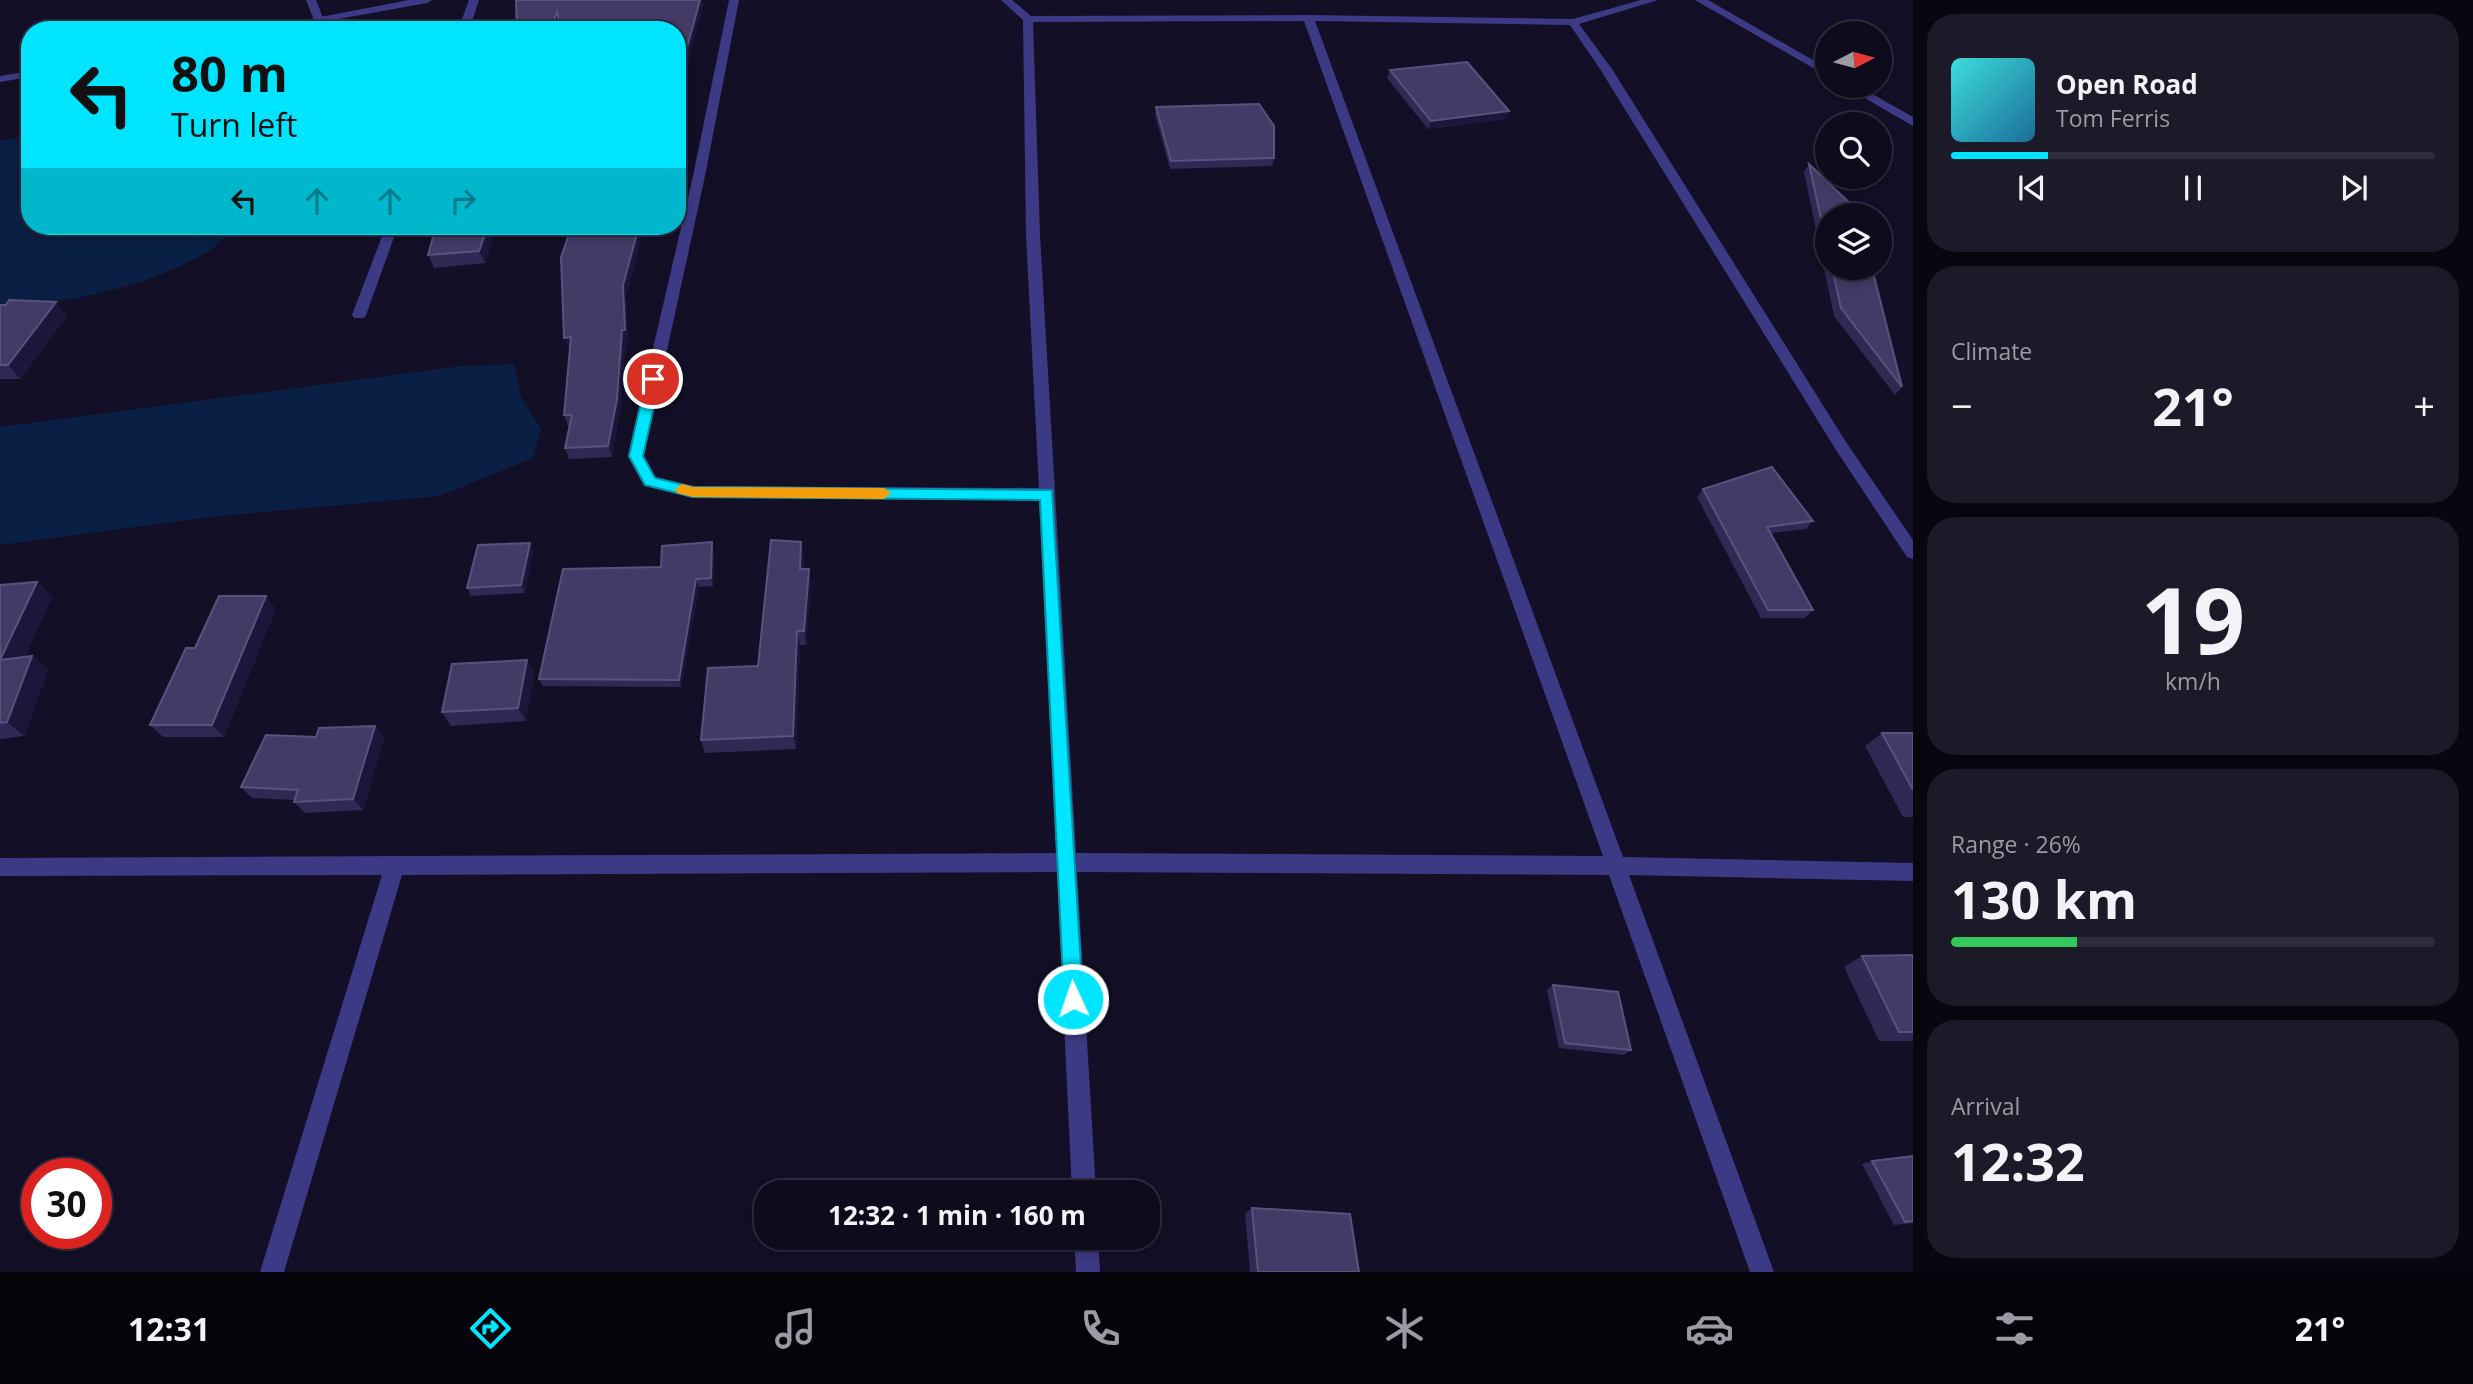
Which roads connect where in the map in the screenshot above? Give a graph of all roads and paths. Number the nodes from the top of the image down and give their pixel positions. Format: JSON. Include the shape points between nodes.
{"nodes":[{"id":1,"x":312,"y":0,"type":"edge"},
{"id":2,"x":428,"y":0,"type":"edge"},
{"id":3,"x":474,"y":0,"type":"edge"},
{"id":4,"x":734,"y":0,"type":"edge"},
{"id":5,"x":1006,"y":0,"type":"edge"},
{"id":6,"x":1653,"y":0,"type":"edge"},
{"id":7,"x":1700,"y":0,"type":"edge"},
{"id":8,"x":318,"y":18,"type":"junction"},
{"id":9,"x":1308,"y":18,"type":"junction"},
{"id":10,"x":1028,"y":19,"type":"junction"},
{"id":11,"x":303,"y":21,"type":"edge"},
{"id":12,"x":466,"y":21,"type":"edge"},
{"id":13,"x":1573,"y":22,"type":"junction"},
{"id":14,"x":1815,"y":66,"type":"edge"},
{"id":15,"x":21,"y":76,"type":"edge"},
{"id":16,"x":0,"y":79,"type":"edge"},
{"id":17,"x":1871,"y":98,"type":"edge"},
{"id":18,"x":1913,"y":122,"type":"edge"},
{"id":19,"x":686,"y":234,"type":"edge"},
{"id":20,"x":389,"y":235,"type":"edge"},
{"id":21,"x":686,"y":235,"type":"edge"},
{"id":22,"x":359,"y":315,"type":"dead end"},
{"id":23,"x":1047,"y":494,"type":"junction"},
{"id":24,"x":1913,"y":553,"type":"edge"},
{"id":25,"x":1066,"y":862,"type":"junction"},
{"id":26,"x":1614,"y":863,"type":"junction"},
{"id":27,"x":395,"y":866,"type":"junction"},
{"id":28,"x":0,"y":867,"type":"edge"},
{"id":29,"x":1913,"y":872,"type":"edge"},
{"id":30,"x":1083,"y":1180,"type":"edge"},
{"id":31,"x":1087,"y":1250,"type":"edge"},
{"id":32,"x":272,"y":1272,"type":"edge"},
{"id":33,"x":1088,"y":1272,"type":"edge"},
{"id":34,"x":1762,"y":1272,"type":"edge"}],
"edges":[{"from":1,"to":8,"type":"street"},
{"from":2,"to":8,"type":"street"},
{"from":3,"to":12,"type":"street"},
{"from":4,"to":19,"type":"street"},
{"from":5,"to":10,"type":"street"},
{"from":6,"to":13,"type":"street"},
{"from":7,"to":14,"type":"street"},
{"from":8,"to":11,"type":"street"},
{"from":9,"to":10,"type":"street"},
{"from":9,"to":13,"type":"street"},
{"from":9,"to":26,"type":"street"},
{"from":10,"to":23,"type":"street","via":[[1033,235]]},
{"from":13,"to":24,"type":"street"},
{"from":15,"to":16,"type":"street"},
{"from":17,"to":18,"type":"street"},
{"from":20,"to":22,"type":"street"},
{"from":21,"to":23,"type":"street","via":[[636,456],[650,482],[693,492]]},
{"from":23,"to":25,"type":"street"},
{"from":25,"to":26,"type":"street"},
{"from":25,"to":27,"type":"street"},
{"from":25,"to":30,"type":"street"},
{"from":26,"to":29,"type":"street"},
{"from":26,"to":34,"type":"street"},
{"from":27,"to":28,"type":"street"},
{"from":27,"to":32,"type":"street"},
{"from":31,"to":33,"type":"street"}]}
